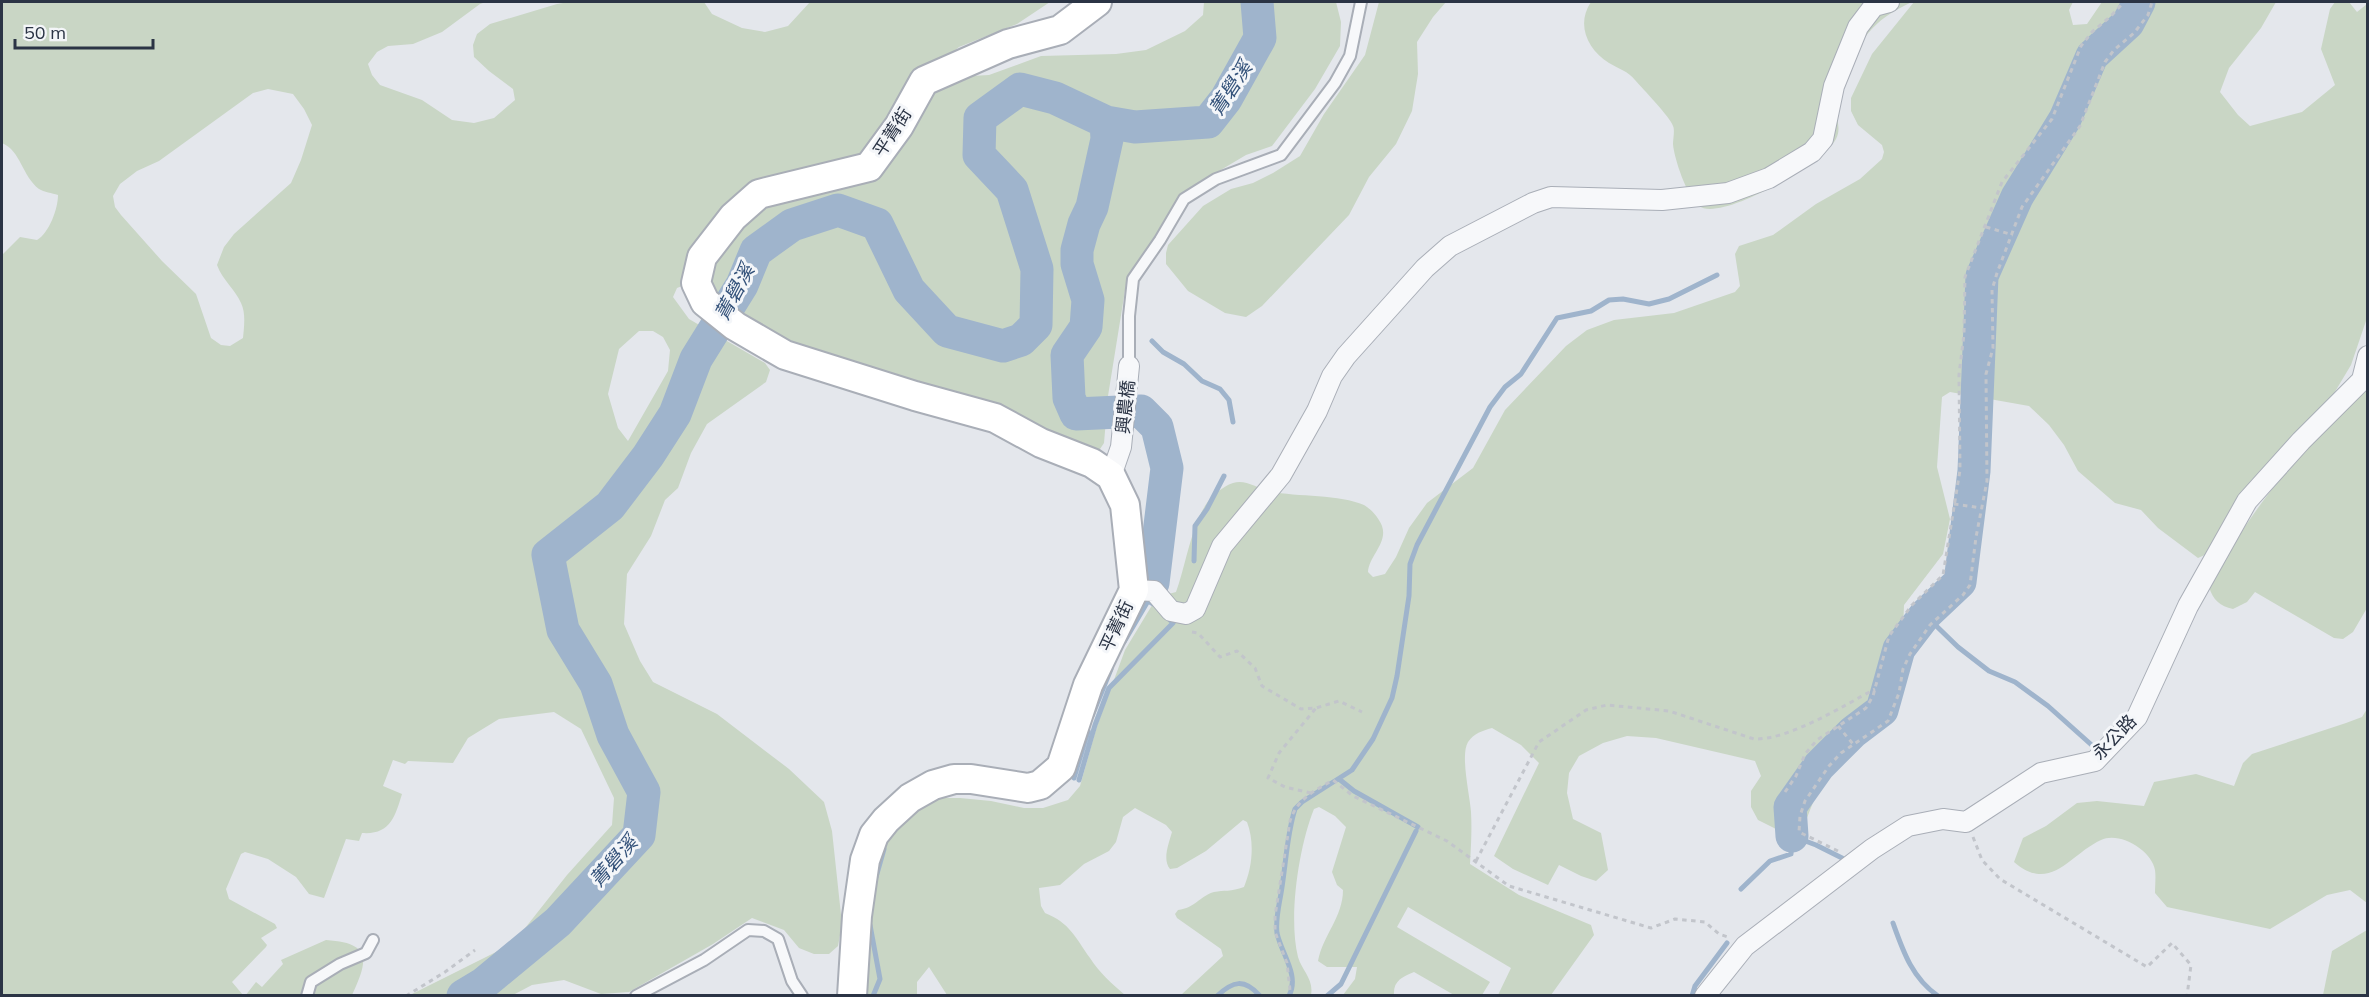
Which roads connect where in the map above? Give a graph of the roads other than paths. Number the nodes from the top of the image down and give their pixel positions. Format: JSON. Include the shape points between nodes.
{"nodes":[{"id":1,"x":1097,"y":2,"type":"edge"},
{"id":2,"x":1360,"y":2,"type":"edge"},
{"id":3,"x":1889,"y":2,"type":"edge"},
{"id":4,"x":2367,"y":356,"type":"edge"},
{"id":5,"x":1129,"y":366,"type":"joint"},
{"id":6,"x":1111,"y":476,"type":"junction"},
{"id":7,"x":1134,"y":590,"type":"junction"},
{"id":8,"x":373,"y":940,"type":"dead end"},
{"id":9,"x":307,"y":996,"type":"edge"},
{"id":10,"x":636,"y":996,"type":"edge"},
{"id":11,"x":802,"y":996,"type":"edge"},
{"id":12,"x":852,"y":996,"type":"edge"},
{"id":13,"x":1705,"y":996,"type":"edge"}],
"edges":[{"from":1,"to":6,"type":"street","name":"平菁街","via":[[1060,30],[1008,44],[924,81],[899,126],[869,167],[759,194],[733,217],[702,257],[696,283],[705,302],[735,326],[785,355],[995,418],[1041,443],[1092,463]]},
{"from":2,"to":5,"type":"lane","via":[[1350,56],[1335,84],[1281,155],[1216,179],[1185,200],[1132,279]]},
{"from":3,"to":7,"type":"street","via":[[1874,6],[1858,27],[1834,86],[1823,139],[1812,152],[1769,178],[1728,193],[1662,200],[1551,198],[1533,203],[1450,246],[1346,356],[1281,476],[1222,546],[1195,609],[1186,614],[1171,610],[1154,591]]},
{"from":4,"to":13,"type":"street","name":"永公路","via":[[2362,380],[2247,501],[2188,606],[2137,717],[2095,761],[2041,773],[1966,822],[1943,819],[1908,826],[1745,946]]},
{"from":5,"to":6,"type":"street","name":"興農橋","via":[[1121,447]]},
{"from":6,"to":7,"type":"street","name":"平菁街","via":[[1125,506]]},
{"from":7,"to":12,"type":"street","name":"平菁街","via":[[1088,686],[1061,767],[1040,785],[1028,788],[971,779],[933,785],[910,798],[874,835],[860,892]]},
{"from":8,"to":9,"type":"lane","via":[[366,954],[311,982]]},
{"from":10,"to":11,"type":"lane","via":[[704,960],[748,930],[777,939],[792,981]]}]}
